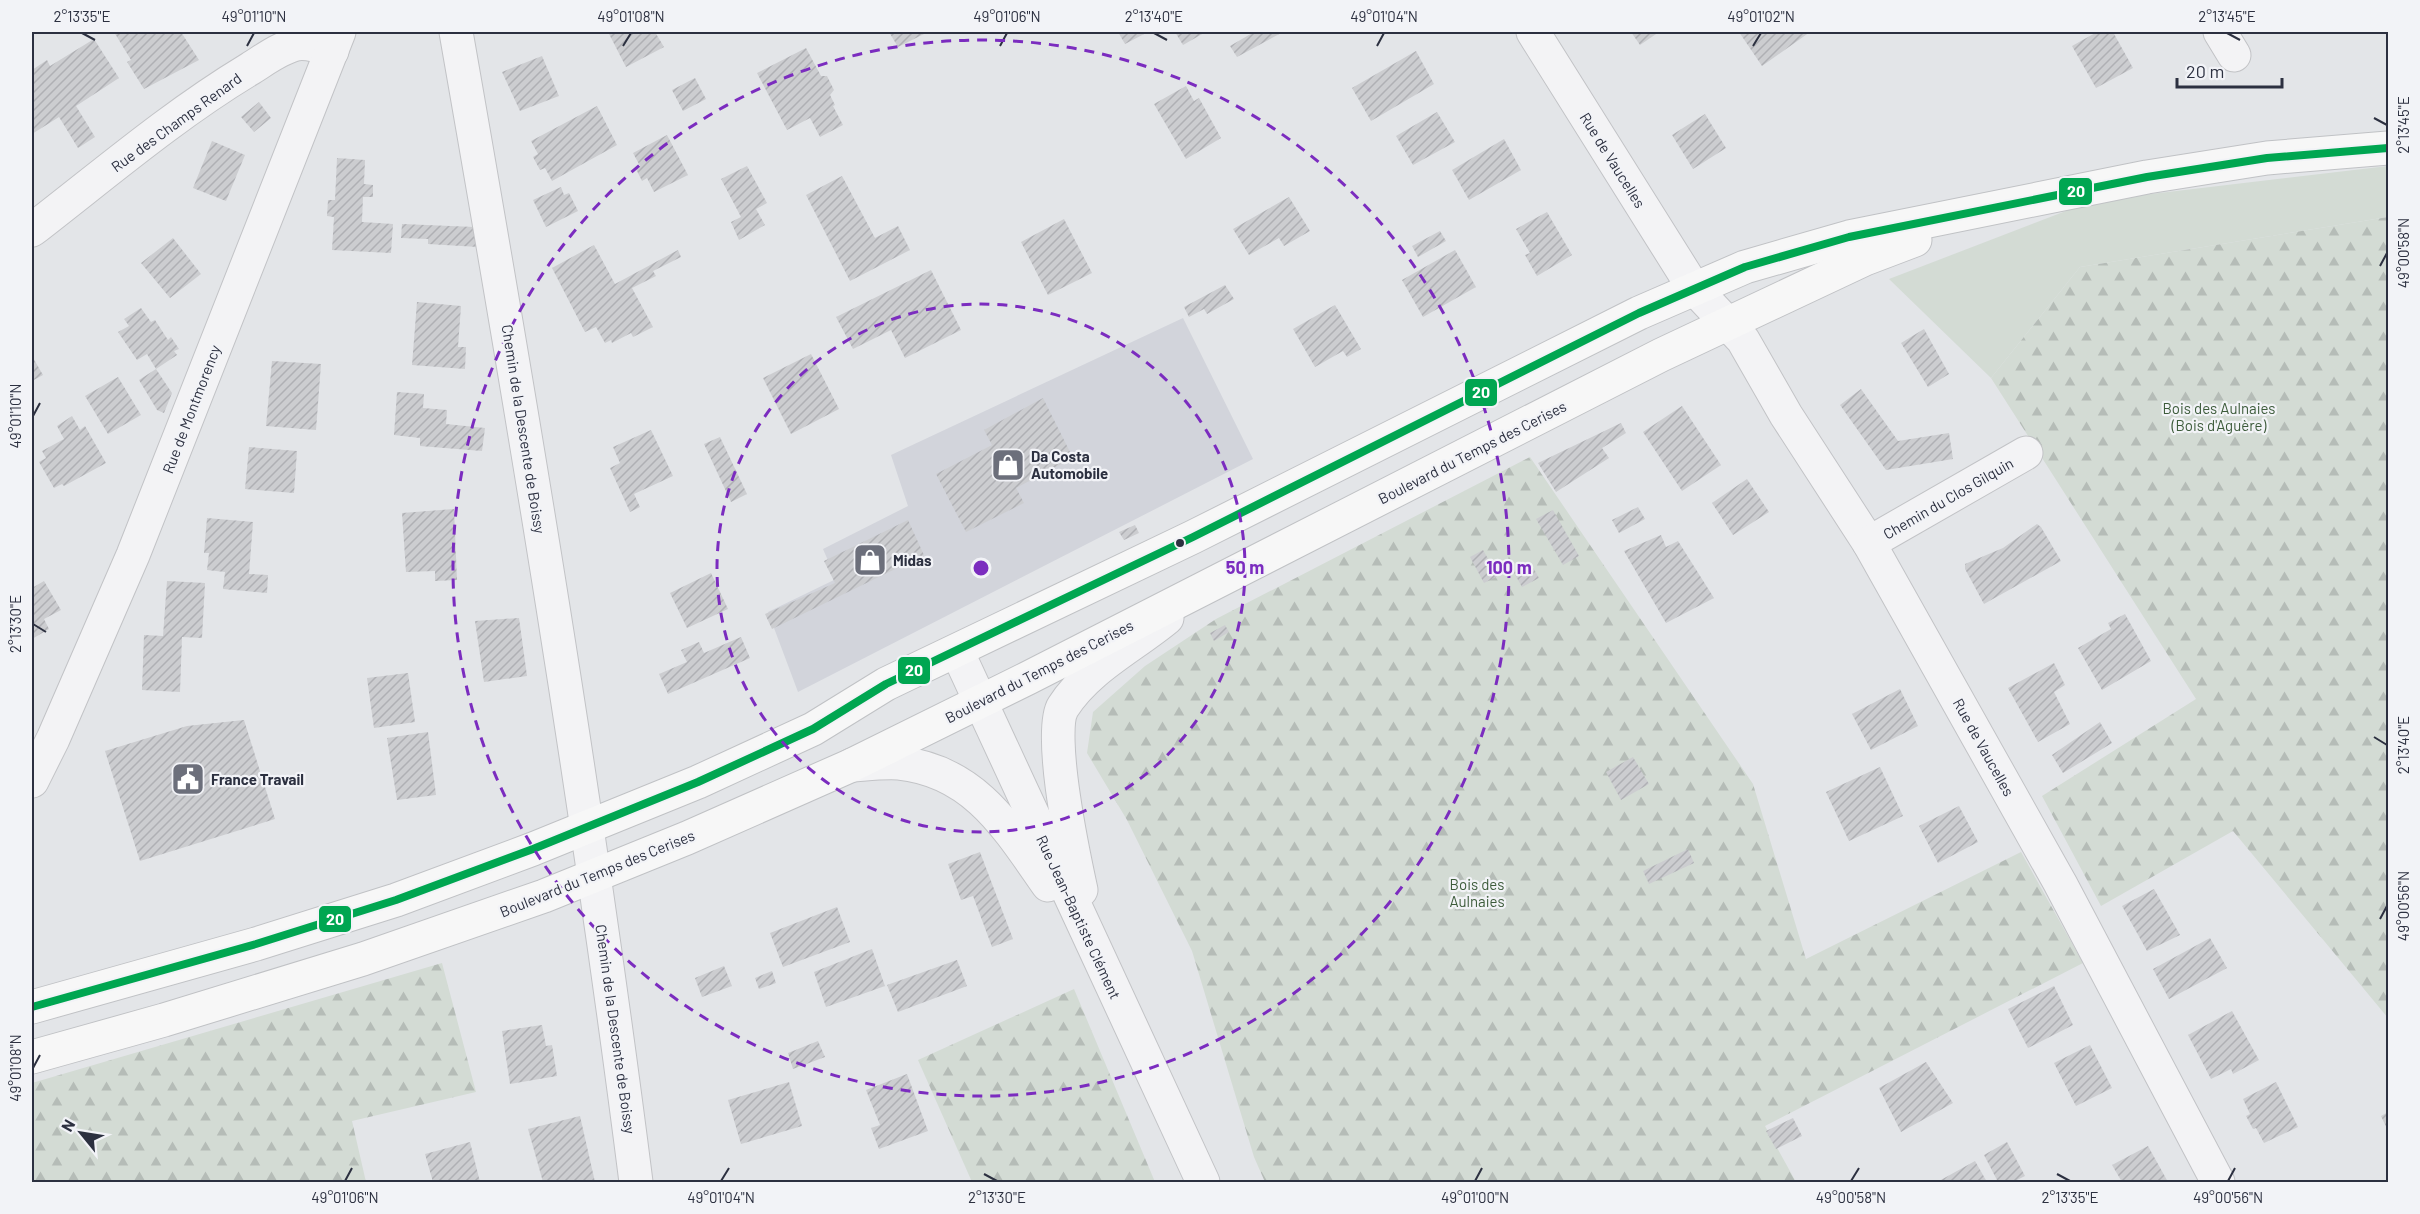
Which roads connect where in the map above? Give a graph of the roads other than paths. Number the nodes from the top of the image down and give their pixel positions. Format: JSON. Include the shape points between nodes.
{"nodes":[{"id":1,"x":456,"y":32,"type":"edge"},
{"id":2,"x":1533,"y":32,"type":"edge"},
{"id":3,"x":336,"y":41,"type":"edge"},
{"id":4,"x":2388,"y":148,"type":"edge"},
{"id":5,"x":2012,"y":204,"type":"junction"},
{"id":6,"x":32,"y":230,"type":"edge"},
{"id":7,"x":1693,"y":287,"type":"junction"},
{"id":8,"x":1729,"y":323,"type":"junction"},
{"id":9,"x":2026,"y":453,"type":"dead end"},
{"id":10,"x":1869,"y":543,"type":"junction"},
{"id":11,"x":1204,"y":587,"type":"junction"},
{"id":12,"x":957,"y":651,"type":"junction"},
{"id":13,"x":981,"y":701,"type":"junction"},
{"id":14,"x":852,"y":765,"type":"junction"},
{"id":15,"x":32,"y":781,"type":"edge"},
{"id":16,"x":588,"y":826,"type":"junction"},
{"id":17,"x":594,"y":877,"type":"junction"},
{"id":18,"x":1093,"y":947,"type":"junction"},
{"id":19,"x":32,"y":1007,"type":"edge"},
{"id":20,"x":32,"y":1057,"type":"edge"},
{"id":21,"x":636,"y":1182,"type":"edge"},
{"id":22,"x":1203,"y":1182,"type":"edge"},
{"id":23,"x":2218,"y":1182,"type":"edge"}],
"edges":[{"from":1,"to":16,"type":"street","name":"Chemin de la Descente de Boissy"},
{"from":2,"to":7,"type":"street","name":"Rue de Vaucelles"},
{"from":3,"to":6,"type":"street","name":"Rue des Champs Renard","via":[[284,49],[232,80]]},
{"from":3,"to":15,"type":"street","name":"Rue de Montmorency","via":[[133,555]]},
{"from":4,"to":5,"type":"main road","name":"Boulevard du Temps des Cerises","via":[[2256,160]]},
{"from":5,"to":7,"type":"main road","name":"Boulevard du Temps des Cerises","via":[[1849,237],[1744,267]]},
{"from":5,"to":8,"type":"main road","name":"Boulevard du Temps des Cerises","via":[[1865,259]]},
{"from":7,"to":8,"type":"street","name":"Rue de Vaucelles"},
{"from":7,"to":12,"type":"main road","name":"Boulevard du Temps des Cerises"},
{"from":8,"to":10,"type":"street","name":"Rue de Vaucelles"},
{"from":8,"to":11,"type":"main road","name":"Boulevard du Temps des Cerises"},
{"from":9,"to":10,"type":"street","name":"Chemin du Clos Gilquin"},
{"from":10,"to":23,"type":"street","name":"Rue de Vaucelles","via":[[2060,883]]},
{"from":11,"to":13,"type":"main road","name":"Boulevard du Temps des Cerises"},
{"from":11,"to":18,"type":"street","via":[[1105,663],[1061,710],[1059,752],[1068,827]]},
{"from":12,"to":13,"type":"street","name":"Rue Jean-Baptiste Clément"},
{"from":12,"to":16,"type":"main road","name":"Boulevard du Temps des Cerises","via":[[886,684],[813,729],[698,782]]},
{"from":13,"to":14,"type":"main road","name":"Boulevard du Temps des Cerises"},
{"from":13,"to":18,"type":"street","name":"Rue Jean-Baptiste Clément"},
{"from":14,"to":17,"type":"main road","name":"Boulevard du Temps des Cerises"},
{"from":14,"to":18,"type":"street","via":[[920,766],[967,786],[1017,840]]},
{"from":16,"to":17,"type":"street","name":"Chemin de la Descente de Boissy"},
{"from":16,"to":19,"type":"main road","name":"Boulevard du Temps des Cerises","via":[[396,900]]},
{"from":17,"to":20,"type":"main road","name":"Boulevard du Temps des Cerises","via":[[363,959]]},
{"from":17,"to":21,"type":"street","name":"Chemin de la Descente de Boissy"},
{"from":18,"to":22,"type":"street","name":"Rue Jean-Baptiste Clément"}]}
